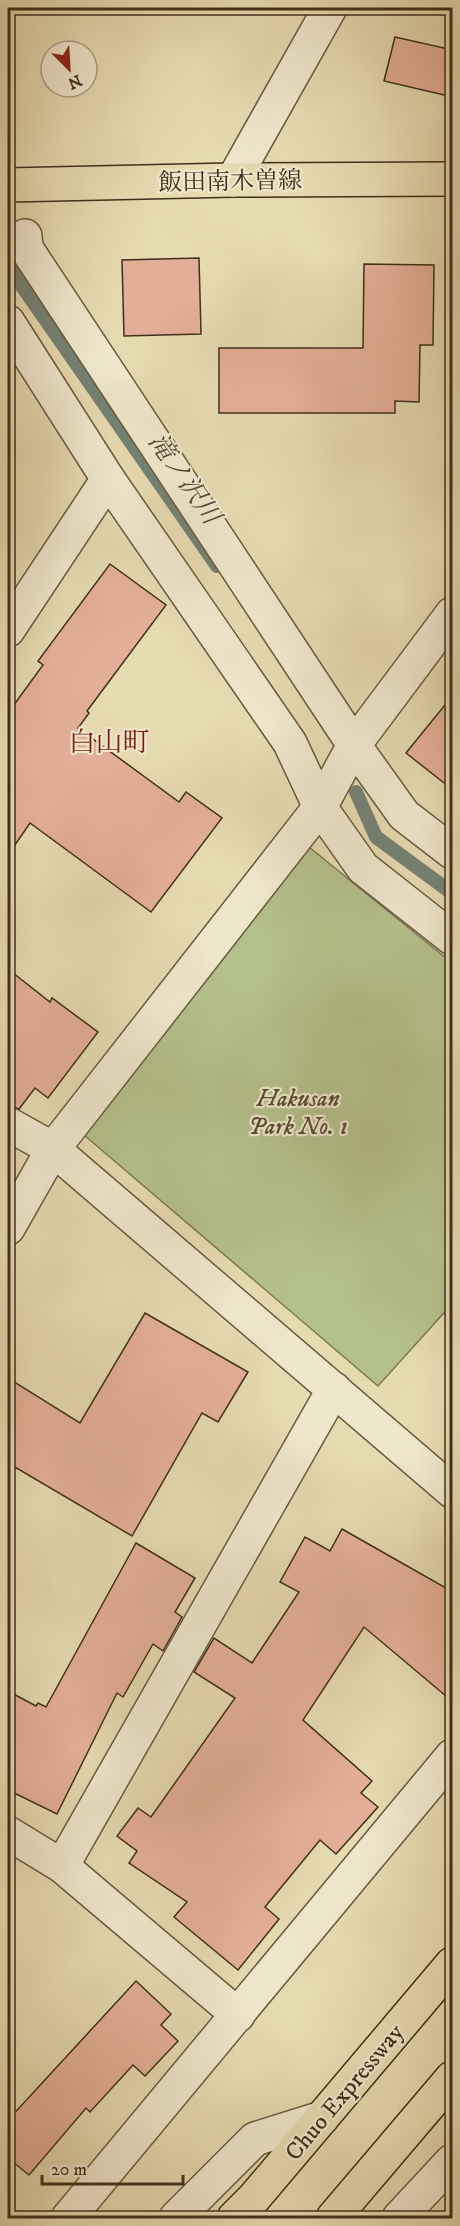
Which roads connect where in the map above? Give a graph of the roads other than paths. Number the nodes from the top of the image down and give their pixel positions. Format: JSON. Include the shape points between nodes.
{"nodes":[{"id":1,"x":330,"y":8,"type":"edge"},
{"id":2,"x":453,"y":179,"type":"edge"},
{"id":3,"x":233,"y":180,"type":"junction"},
{"id":4,"x":8,"y":185,"type":"edge"},
{"id":5,"x":25,"y":236,"type":"dead end"},
{"id":6,"x":8,"y":322,"type":"edge"},
{"id":7,"x":108,"y":479,"type":"junction"},
{"id":8,"x":453,"y":614,"type":"edge"},
{"id":9,"x":8,"y":630,"type":"edge"},
{"id":10,"x":354,"y":745,"type":"junction"},
{"id":11,"x":320,"y":807,"type":"junction"},
{"id":12,"x":453,"y":852,"type":"edge"},
{"id":13,"x":453,"y":938,"type":"edge"},
{"id":14,"x":8,"y":1124,"type":"edge"},
{"id":15,"x":53,"y":1149,"type":"junction"},
{"id":16,"x":8,"y":1228,"type":"edge"},
{"id":17,"x":334,"y":1389,"type":"junction"},
{"id":18,"x":453,"y":1491,"type":"edge"},
{"id":19,"x":453,"y":1756,"type":"edge"},
{"id":20,"x":8,"y":1833,"type":"edge"},
{"id":21,"x":62,"y":1866,"type":"junction"},
{"id":22,"x":453,"y":1964,"type":"edge"},
{"id":23,"x":238,"y":2015,"type":"junction"},
{"id":24,"x":453,"y":2078,"type":"edge"},
{"id":25,"x":322,"y":2118,"type":"junction"},
{"id":26,"x":453,"y":2161,"type":"edge"},
{"id":27,"x":68,"y":2218,"type":"edge"},
{"id":28,"x":176,"y":2218,"type":"edge"},
{"id":29,"x":234,"y":2218,"type":"edge"},
{"id":30,"x":333,"y":2218,"type":"edge"},
{"id":31,"x":399,"y":2218,"type":"edge"}],
"edges":[{"from":1,"to":3,"type":"street"},
{"from":2,"to":3,"type":"main road","name":"飯田南木曽線"},
{"from":3,"to":4,"type":"main road","name":"飯田南木曽線"},
{"from":5,"to":10,"type":"street","via":[[26,248]]},
{"from":6,"to":7,"type":"street"},
{"from":7,"to":9,"type":"street"},
{"from":7,"to":11,"type":"street","via":[[290,743]]},
{"from":8,"to":10,"type":"street"},
{"from":10,"to":11,"type":"street"},
{"from":10,"to":12,"type":"street","via":[[404,815]]},
{"from":11,"to":13,"type":"street","via":[[363,868]]},
{"from":11,"to":15,"type":"street"},
{"from":14,"to":15,"type":"street"},
{"from":15,"to":16,"type":"street"},
{"from":15,"to":17,"type":"street"},
{"from":17,"to":18,"type":"street"},
{"from":17,"to":21,"type":"street"},
{"from":19,"to":23,"type":"street"},
{"from":20,"to":21,"type":"street"},
{"from":21,"to":23,"type":"street"},
{"from":22,"to":25,"type":"main road","name":"Chuo Expressway"},
{"from":23,"to":27,"type":"street"},
{"from":24,"to":30,"type":"main road"},
{"from":25,"to":28,"type":"street","via":[[255,2139]]},
{"from":25,"to":29,"type":"main road","name":"Chuo Expressway"},
{"from":26,"to":31,"type":"street"}]}
